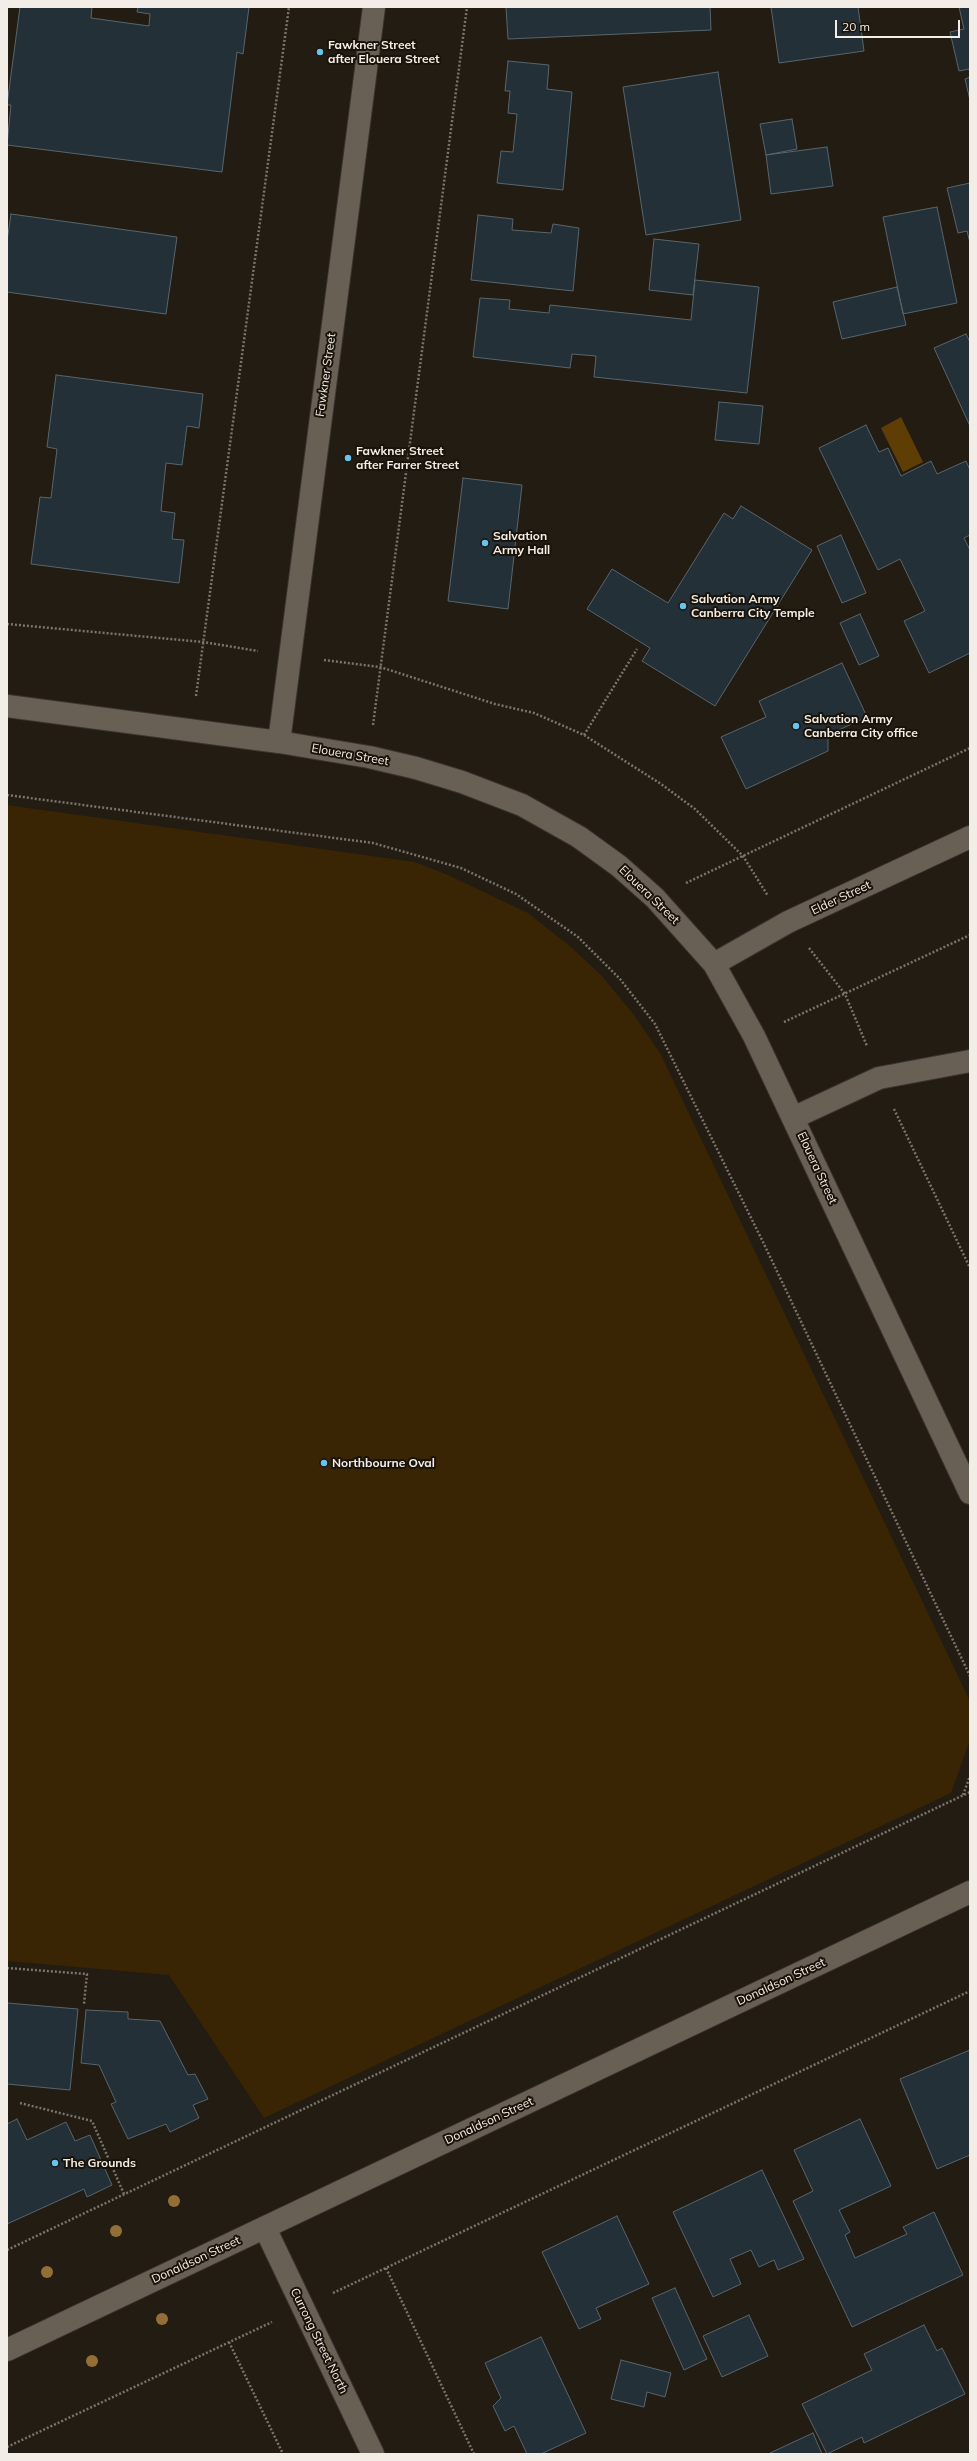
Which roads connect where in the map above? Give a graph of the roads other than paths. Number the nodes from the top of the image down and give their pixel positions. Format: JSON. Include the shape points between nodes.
{"nodes":[{"id":1,"x":374,"y":7,"type":"edge"},
{"id":2,"x":7,"y":706,"type":"edge"},
{"id":3,"x":279,"y":742,"type":"junction"},
{"id":4,"x":970,"y":837,"type":"edge"},
{"id":5,"x":714,"y":964,"type":"junction"},
{"id":6,"x":970,"y":1061,"type":"edge"},
{"id":7,"x":794,"y":1118,"type":"junction"},
{"id":8,"x":970,"y":1492,"type":"edge"},
{"id":9,"x":970,"y":1892,"type":"edge"},
{"id":10,"x":265,"y":2228,"type":"junction"},
{"id":11,"x":7,"y":2350,"type":"edge"},
{"id":12,"x":373,"y":2454,"type":"edge"}],
"edges":[{"from":1,"to":3,"type":"street","name":"Fawkner Street"},
{"from":2,"to":3,"type":"street","name":"Elouera Street"},
{"from":3,"to":5,"type":"street","name":"Elouera Street","via":[[368,757],[462,782],[522,805],[579,837],[619,866],[655,898]]},
{"from":4,"to":5,"type":"street","name":"Elder Street","via":[[788,922]]},
{"from":5,"to":7,"type":"street","name":"Elouera Street","via":[[754,1036]]},
{"from":6,"to":7,"type":"street","via":[[879,1078]]},
{"from":7,"to":8,"type":"street","name":"Elouera Street"},
{"from":9,"to":10,"type":"street","name":"Donaldson Street"},
{"from":10,"to":11,"type":"street","name":"Donaldson Street"},
{"from":10,"to":12,"type":"street","name":"Currong Street North"}]}
